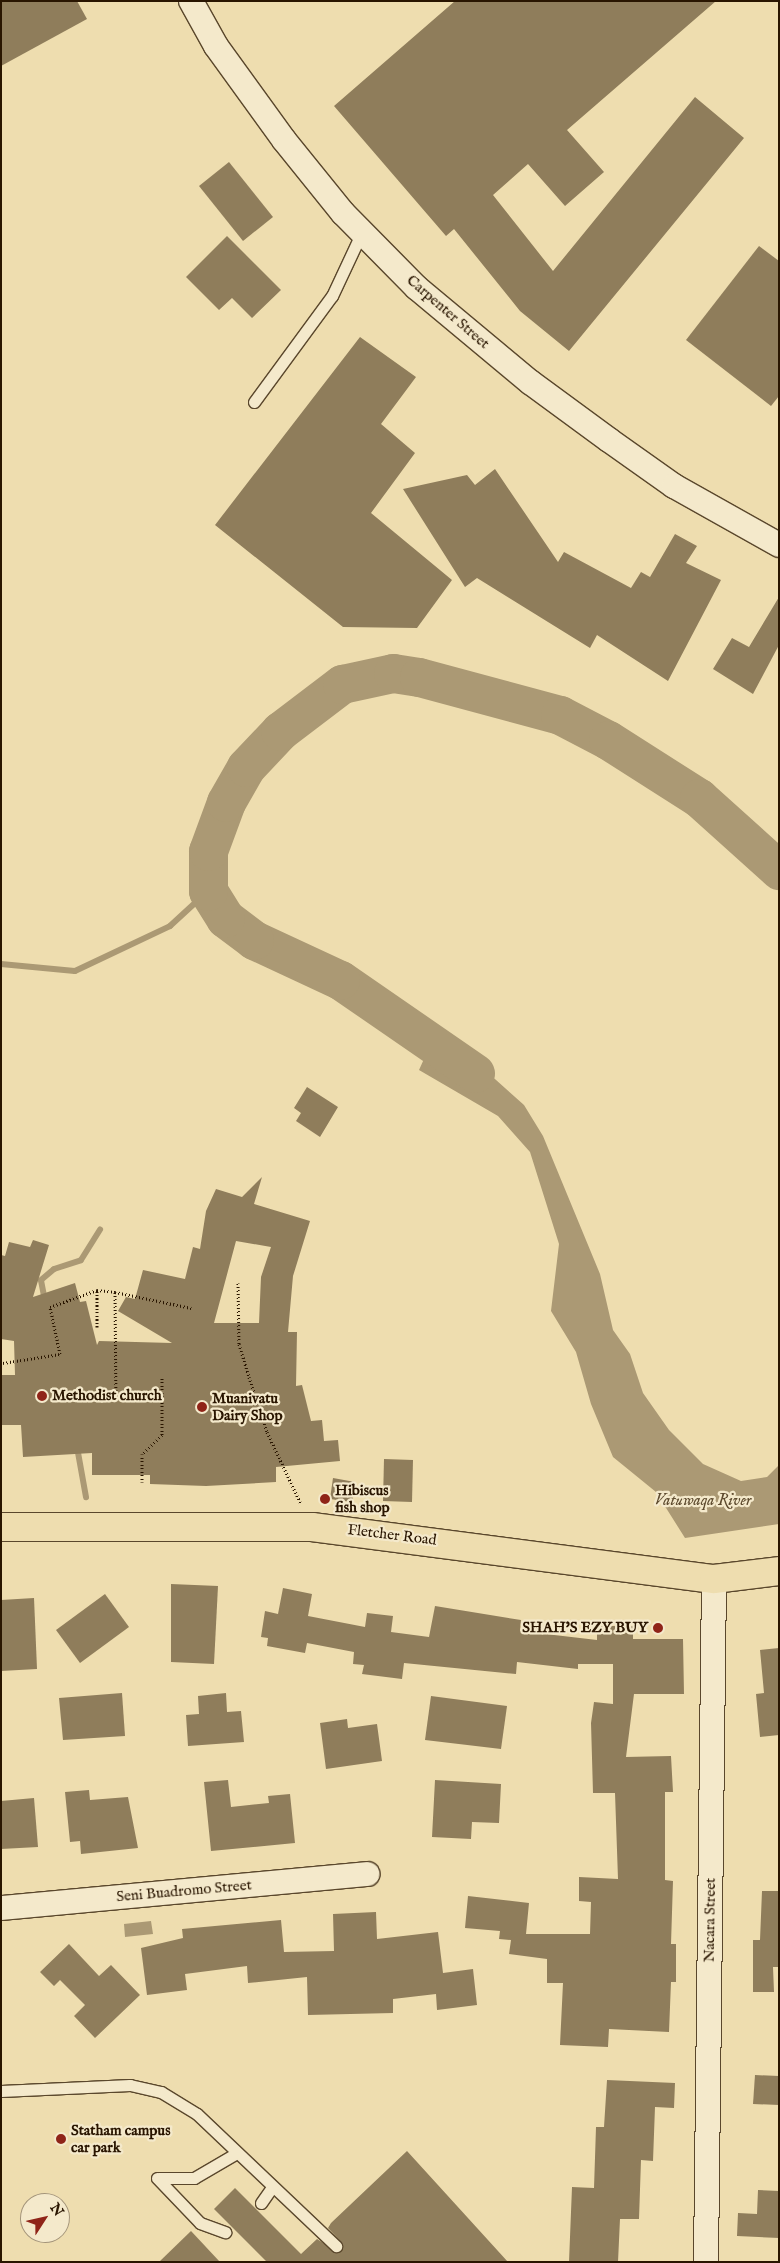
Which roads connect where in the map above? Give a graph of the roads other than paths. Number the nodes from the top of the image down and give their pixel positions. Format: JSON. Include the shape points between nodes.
{"nodes":[{"id":1,"x":191,"y":1,"type":"edge"},
{"id":2,"x":362,"y":232,"type":"junction"},
{"id":3,"x":254,"y":402,"type":"dead end"},
{"id":4,"x":779,"y":545,"type":"edge"},
{"id":5,"x":1,"y":1527,"type":"edge"},
{"id":6,"x":779,"y":1571,"type":"edge"},
{"id":7,"x":714,"y":1579,"type":"junction"},
{"id":8,"x":367,"y":1874,"type":"dead end"},
{"id":9,"x":1,"y":1908,"type":"edge"},
{"id":10,"x":1,"y":2091,"type":"edge"},
{"id":11,"x":237,"y":2154,"type":"junction"},
{"id":12,"x":272,"y":2188,"type":"junction"},
{"id":13,"x":261,"y":2202,"type":"dead end"},
{"id":14,"x":225,"y":2232,"type":"dead end"},
{"id":15,"x":336,"y":2246,"type":"dead end"},
{"id":16,"x":706,"y":2262,"type":"edge"}],
"edges":[{"from":1,"to":2,"type":"street","name":"Carpenter Street","via":[[216,46],[269,121]]},
{"from":2,"to":3,"type":"lane","via":[[332,296]]},
{"from":2,"to":4,"type":"street","name":"Carpenter Street","via":[[417,288],[530,382],[674,486]]},
{"from":5,"to":7,"type":"main road","name":"Fletcher Road","via":[[312,1527]]},
{"from":6,"to":7,"type":"main road","name":"Fletcher Road"},
{"from":7,"to":16,"type":"street","name":"Nacara Street"},
{"from":8,"to":9,"type":"street","name":"Seni Buadromo Street"},
{"from":10,"to":11,"type":"lane","via":[[130,2084],[161,2092],[198,2114]]},
{"from":11,"to":12,"type":"lane"},
{"from":11,"to":14,"type":"lane","via":[[194,2178],[172,2182],[157,2178],[200,2223]]},
{"from":12,"to":13,"type":"lane"},
{"from":12,"to":15,"type":"lane"}]}
